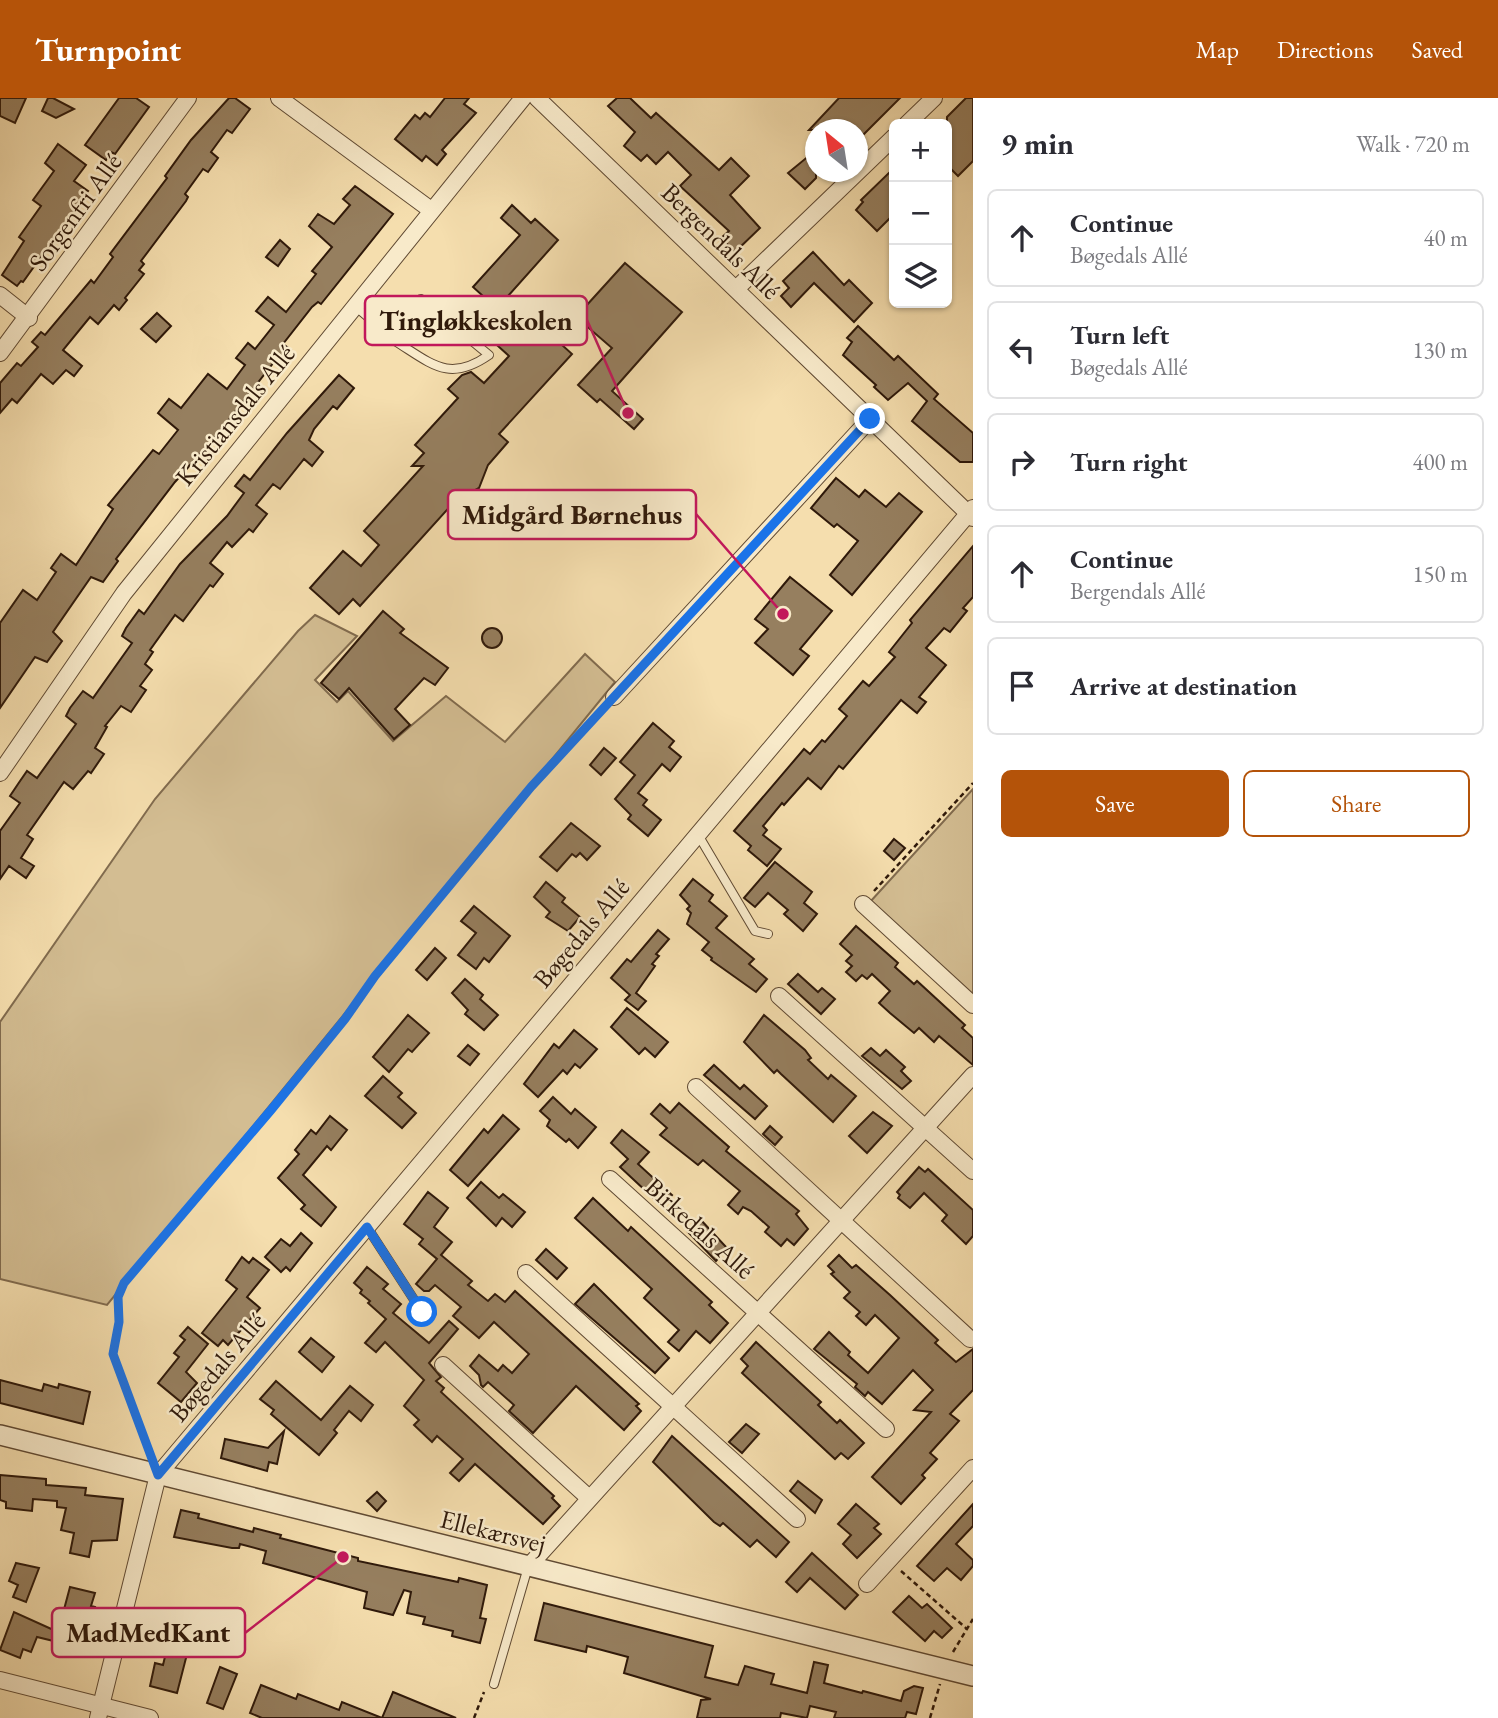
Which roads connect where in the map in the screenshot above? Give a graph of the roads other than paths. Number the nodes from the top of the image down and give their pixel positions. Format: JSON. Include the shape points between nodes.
{"nodes":[{"id":1,"x":188,"y":98,"type":"edge"},
{"id":2,"x":279,"y":98,"type":"edge"},
{"id":3,"x":523,"y":98,"type":"edge"},
{"id":4,"x":537,"y":98,"type":"edge"},
{"id":5,"x":934,"y":98,"type":"edge"},
{"id":6,"x":912,"y":119,"type":"edge"},
{"id":7,"x":889,"y":142,"type":"edge"},
{"id":8,"x":430,"y":210,"type":"junction"},
{"id":9,"x":736,"y":289,"type":"junction"},
{"id":10,"x":0,"y":295,"type":"edge"},
{"id":11,"x":355,"y":306,"type":"junction"},
{"id":12,"x":29,"y":318,"type":"junction"},
{"id":13,"x":395,"y":341,"type":"dead end"},
{"id":14,"x":0,"y":353,"type":"edge"},
{"id":15,"x":870,"y":419,"type":"junction"},
{"id":16,"x":971,"y":513,"type":"edge"},
{"id":17,"x":614,"y":697,"type":"road end"},
{"id":18,"x":0,"y":774,"type":"edge"},
{"id":19,"x":697,"y":833,"type":"junction"},
{"id":20,"x":863,"y":904,"type":"road end"},
{"id":21,"x":768,"y":934,"type":"dead end"},
{"id":22,"x":779,"y":996,"type":"dead end"},
{"id":23,"x":973,"y":1005,"type":"edge"},
{"id":24,"x":973,"y":1075,"type":"edge"},
{"id":25,"x":696,"y":1087,"type":"dead end"},
{"id":26,"x":925,"y":1128,"type":"junction"},
{"id":27,"x":973,"y":1171,"type":"edge"},
{"id":28,"x":610,"y":1179,"type":"dead end"},
{"id":29,"x":840,"y":1221,"type":"junction"},
{"id":30,"x":367,"y":1227,"type":"junction"},
{"id":31,"x":526,"y":1273,"type":"dead end"},
{"id":32,"x":432,"y":1313,"type":"dead end"},
{"id":33,"x":757,"y":1313,"type":"junction"},
{"id":34,"x":970,"y":1339,"type":"dead end"},
{"id":35,"x":443,"y":1365,"type":"dead end"},
{"id":36,"x":673,"y":1406,"type":"junction"},
{"id":37,"x":886,"y":1429,"type":"dead end"},
{"id":38,"x":0,"y":1435,"type":"edge"},
{"id":39,"x":973,"y":1468,"type":"edge"},
{"id":40,"x":158,"y":1475,"type":"junction"},
{"id":41,"x":589,"y":1498,"type":"junction"},
{"id":42,"x":797,"y":1519,"type":"dead end"},
{"id":43,"x":528,"y":1567,"type":"junction"},
{"id":44,"x":867,"y":1584,"type":"dead end"},
{"id":45,"x":973,"y":1676,"type":"edge"},
{"id":46,"x":0,"y":1680,"type":"edge"},
{"id":47,"x":491,"y":1684,"type":"road end"},
{"id":48,"x":99,"y":1712,"type":"edge"},
{"id":49,"x":150,"y":1718,"type":"edge"}],
"edges":[{"from":1,"to":12,"type":"street","name":"Sorgenfri Allé"},
{"from":2,"to":8,"type":"street"},
{"from":3,"to":8,"type":"street","name":"Kristiansdals Allé"},
{"from":4,"to":9,"type":"street","name":"Bergendals Allé"},
{"from":5,"to":6,"type":"street"},
{"from":7,"to":9,"type":"street"},
{"from":8,"to":11,"type":"street","name":"Kristiansdals Allé"},
{"from":9,"to":15,"type":"street","name":"Bergendals Allé"},
{"from":10,"to":12,"type":"street"},
{"from":11,"to":13,"type":"lane","via":[[375,323],[421,299],[489,355],[471,368],[451,370],[431,364]]},
{"from":11,"to":18,"type":"street","name":"Kristiansdals Allé","via":[[124,593]]},
{"from":12,"to":14,"type":"street","name":"Sorgenfri Allé"},
{"from":15,"to":16,"type":"street","name":"Bergendals Allé"},
{"from":15,"to":17,"type":"street"},
{"from":16,"to":19,"type":"street","name":"Bøgedals Allé"},
{"from":19,"to":21,"type":"lane","via":[[755,931]]},
{"from":19,"to":30,"type":"street","name":"Bøgedals Allé"},
{"from":20,"to":23,"type":"street"},
{"from":22,"to":26,"type":"street"},
{"from":24,"to":26,"type":"street","name":"Birkedals Allé"},
{"from":25,"to":29,"type":"street"},
{"from":26,"to":27,"type":"street"},
{"from":26,"to":29,"type":"street","name":"Birkedals Allé"},
{"from":28,"to":33,"type":"street","name":"Birkedals Allé"},
{"from":29,"to":33,"type":"street","name":"Birkedals Allé"},
{"from":29,"to":34,"type":"street"},
{"from":30,"to":32,"type":"lane","via":[[422,1312]]},
{"from":30,"to":40,"type":"street","name":"Bøgedals Allé"},
{"from":31,"to":36,"type":"street"},
{"from":33,"to":36,"type":"street","name":"Birkedals Allé"},
{"from":33,"to":37,"type":"street","name":"Birkedals Allé"},
{"from":35,"to":41,"type":"street"},
{"from":36,"to":41,"type":"street","name":"Birkedals Allé"},
{"from":36,"to":42,"type":"street"},
{"from":38,"to":40,"type":"street","name":"Ellekærsvej"},
{"from":39,"to":44,"type":"street"},
{"from":40,"to":43,"type":"street","name":"Ellekærsvej"},
{"from":40,"to":48,"type":"street","name":"Bøgedals Allé"},
{"from":41,"to":43,"type":"street","name":"Birkedals Allé"},
{"from":43,"to":45,"type":"street","name":"Ellekærsvej"},
{"from":43,"to":47,"type":"lane"},
{"from":46,"to":48,"type":"street"},
{"from":48,"to":49,"type":"street"}]}
